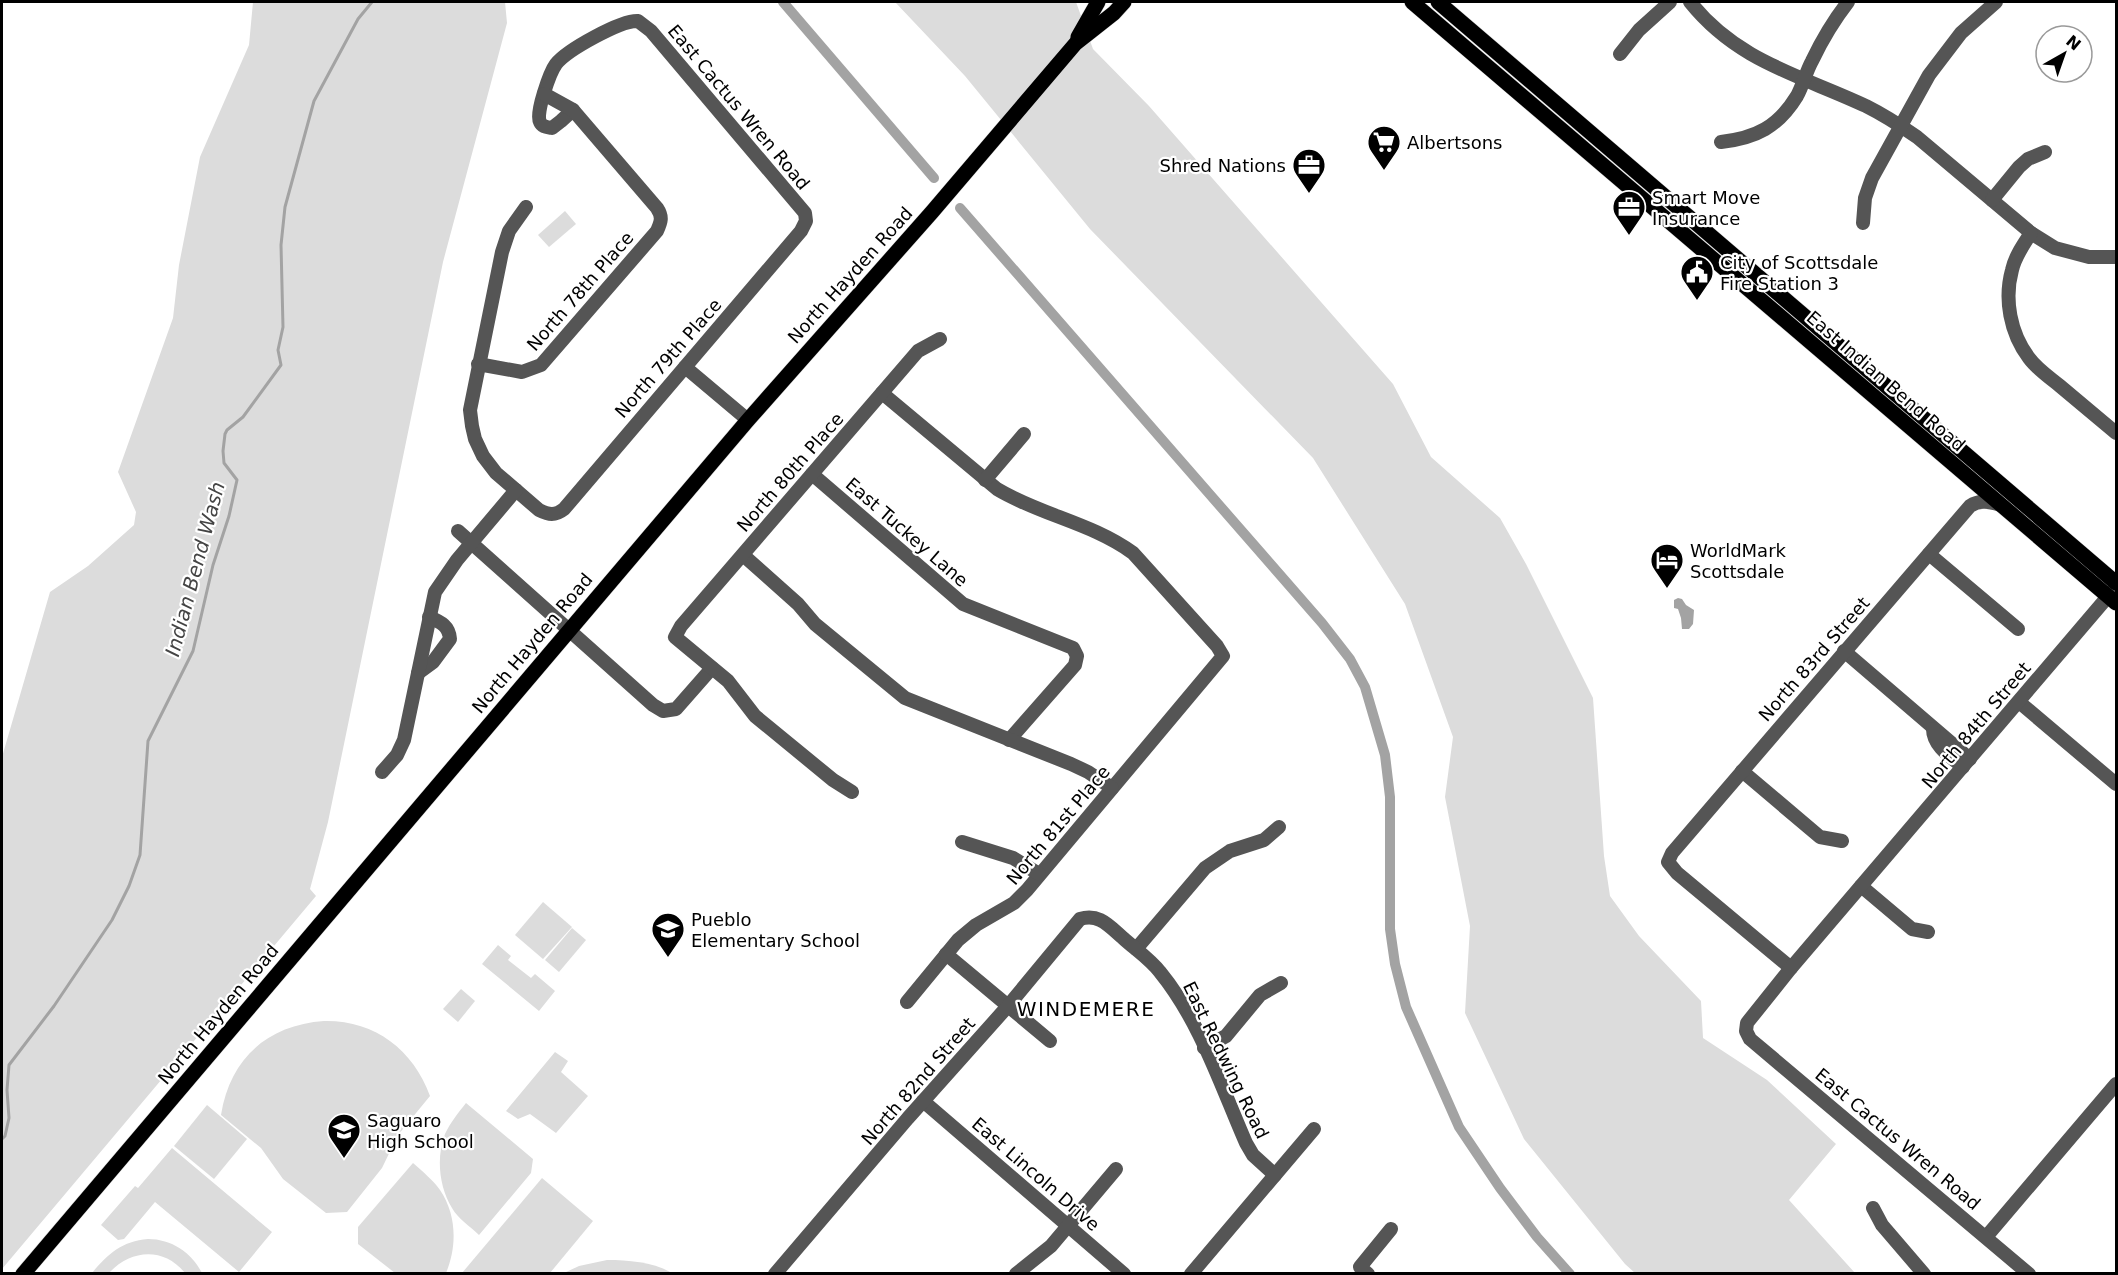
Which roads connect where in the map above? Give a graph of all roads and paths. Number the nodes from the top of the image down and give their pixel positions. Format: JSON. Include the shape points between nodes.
{"nodes":[{"id":1,"x":1098,"y":2,"type":"edge"},
{"id":2,"x":1124,"y":2,"type":"edge"},
{"id":3,"x":1412,"y":2,"type":"edge"},
{"id":4,"x":1438,"y":2,"type":"edge"},
{"id":5,"x":1670,"y":2,"type":"edge"},
{"id":6,"x":1690,"y":2,"type":"edge"},
{"id":7,"x":1848,"y":2,"type":"edge"},
{"id":8,"x":1996,"y":2,"type":"edge"},
{"id":9,"x":1076,"y":43,"type":"junction"},
{"id":10,"x":1620,"y":54,"type":"dead end"},
{"id":11,"x":1804,"y":80,"type":"junction"},
{"id":12,"x":544,"y":94,"type":"junction"},
{"id":13,"x":573,"y":110,"type":"junction"},
{"id":14,"x":1901,"y":126,"type":"junction"},
{"id":15,"x":1721,"y":142,"type":"dead end"},
{"id":16,"x":2045,"y":152,"type":"dead end"},
{"id":17,"x":1992,"y":200,"type":"junction"},
{"id":18,"x":526,"y":207,"type":"dead end"},
{"id":19,"x":806,"y":221,"type":"joint"},
{"id":20,"x":1863,"y":224,"type":"dead end"},
{"id":21,"x":2031,"y":233,"type":"junction"},
{"id":22,"x":2116,"y":257,"type":"edge"},
{"id":23,"x":939,"y":339,"type":"dead end"},
{"id":24,"x":478,"y":364,"type":"junction"},
{"id":25,"x":685,"y":367,"type":"junction"},
{"id":26,"x":882,"y":393,"type":"junction"},
{"id":27,"x":748,"y":420,"type":"junction"},
{"id":28,"x":2116,"y":433,"type":"edge"},
{"id":29,"x":1024,"y":434,"type":"dead end"},
{"id":30,"x":812,"y":474,"type":"junction"},
{"id":31,"x":985,"y":480,"type":"junction"},
{"id":32,"x":516,"y":490,"type":"junction"},
{"id":33,"x":2001,"y":505,"type":"junction"},
{"id":34,"x":458,"y":531,"type":"dead end"},
{"id":35,"x":471,"y":543,"type":"junction"},
{"id":36,"x":1929,"y":554,"type":"junction"},
{"id":37,"x":743,"y":555,"type":"junction"},
{"id":38,"x":2115,"y":592,"type":"edge"},
{"id":39,"x":429,"y":617,"type":"junction"},
{"id":40,"x":569,"y":629,"type":"junction"},
{"id":41,"x":2018,"y":629,"type":"dead end"},
{"id":42,"x":1844,"y":651,"type":"junction"},
{"id":43,"x":712,"y":668,"type":"junction"},
{"id":44,"x":418,"y":673,"type":"junction"},
{"id":45,"x":2019,"y":702,"type":"junction"},
{"id":46,"x":1009,"y":740,"type":"junction"},
{"id":47,"x":1966,"y":763,"type":"junction"},
{"id":48,"x":1742,"y":771,"type":"junction"},
{"id":49,"x":382,"y":772,"type":"dead end"},
{"id":50,"x":2116,"y":784,"type":"edge"},
{"id":51,"x":1112,"y":788,"type":"junction"},
{"id":52,"x":852,"y":792,"type":"dead end"},
{"id":53,"x":1279,"y":827,"type":"dead end"},
{"id":54,"x":1842,"y":841,"type":"dead end"},
{"id":55,"x":962,"y":842,"type":"dead end"},
{"id":56,"x":1039,"y":874,"type":"junction"},
{"id":57,"x":1861,"y":886,"type":"junction"},
{"id":58,"x":1090,"y":916,"type":"joint"},
{"id":59,"x":1928,"y":932,"type":"dead end"},
{"id":60,"x":1136,"y":949,"type":"junction"},
{"id":61,"x":946,"y":954,"type":"junction"},
{"id":62,"x":1791,"y":968,"type":"junction"},
{"id":63,"x":1281,"y":983,"type":"dead end"},
{"id":64,"x":907,"y":1002,"type":"dead end"},
{"id":65,"x":1008,"y":1006,"type":"junction"},
{"id":66,"x":1746,"y":1031,"type":"joint"},
{"id":67,"x":1050,"y":1041,"type":"dead end"},
{"id":68,"x":1204,"y":1048,"type":"junction"},
{"id":69,"x":2116,"y":1084,"type":"edge"},
{"id":70,"x":923,"y":1101,"type":"junction"},
{"id":71,"x":1314,"y":1129,"type":"dead end"},
{"id":72,"x":1116,"y":1168,"type":"dead end"},
{"id":73,"x":1275,"y":1175,"type":"junction"},
{"id":74,"x":1873,"y":1208,"type":"dead end"},
{"id":75,"x":1068,"y":1225,"type":"junction"},
{"id":76,"x":1391,"y":1229,"type":"dead end"},
{"id":77,"x":1986,"y":1237,"type":"junction"},
{"id":78,"x":23,"y":1274,"type":"edge"},
{"id":79,"x":776,"y":1274,"type":"edge"},
{"id":80,"x":1016,"y":1274,"type":"edge"},
{"id":81,"x":1124,"y":1274,"type":"edge"},
{"id":82,"x":1191,"y":1274,"type":"edge"},
{"id":83,"x":1368,"y":1274,"type":"edge"},
{"id":84,"x":1924,"y":1274,"type":"edge"},
{"id":85,"x":2029,"y":1274,"type":"edge"}],
"edges":[{"from":1,"to":9,"type":"main road","name":"North Hayden Road"},
{"from":2,"to":9,"type":"main road","name":"North Hayden Road"},
{"from":3,"to":33,"type":"main road","name":"East Indian Bend Road"},
{"from":4,"to":38,"type":"main road","name":"East Indian Bend Road"},
{"from":5,"to":10,"type":"street"},
{"from":6,"to":11,"type":"street","via":[[1748,54]]},
{"from":7,"to":11,"type":"street","via":[[1820,44]]},
{"from":8,"to":14,"type":"street","via":[[1947,50]]},
{"from":9,"to":27,"type":"main road","name":"North Hayden Road"},
{"from":11,"to":14,"type":"street","via":[[1868,107]]},
{"from":11,"to":15,"type":"street","via":[[1775,122],[1758,134]]},
{"from":12,"to":13,"type":"street"},
{"from":12,"to":13,"type":"street","via":[[538,118],[544,127],[552,128]]},
{"from":12,"to":19,"type":"street","name":"East Cactus Wren Road","via":[[556,64],[565,56],[624,23],[638,21],[651,31],[805,213]]},
{"from":13,"to":24,"type":"street","name":"North 78th Place","via":[[657,208],[662,219],[657,231],[541,365],[522,372]]},
{"from":14,"to":17,"type":"street"},
{"from":14,"to":20,"type":"street","via":[[1872,178],[1865,198]]},
{"from":16,"to":17,"type":"street","via":[[2019,167]]},
{"from":17,"to":21,"type":"street"},
{"from":18,"to":24,"type":"street","via":[[508,231]]},
{"from":19,"to":25,"type":"street","name":"North 79th Place"},
{"from":21,"to":22,"type":"street","via":[[2074,254]]},
{"from":21,"to":28,"type":"street","via":[[2018,254],[2009,285],[2008,302],[2017,338],[2041,370]]},
{"from":23,"to":26,"type":"street","name":"North 80th Place","via":[[918,351]]},
{"from":24,"to":32,"type":"street","via":[[470,410],[475,439],[495,472]]},
{"from":25,"to":27,"type":"street"},
{"from":25,"to":32,"type":"street","name":"North 79th Place","via":[[564,509],[547,514]]},
{"from":26,"to":30,"type":"street","name":"North 80th Place"},
{"from":26,"to":31,"type":"street"},
{"from":27,"to":40,"type":"main road","name":"North Hayden Road"},
{"from":29,"to":31,"type":"street"},
{"from":30,"to":37,"type":"street","name":"North 80th Place"},
{"from":30,"to":46,"type":"street","name":"East Tuckey Lane","via":[[963,604],[1073,648],[1077,656],[1075,666]]},
{"from":31,"to":51,"type":"street","name":"North 81st Place","via":[[1012,498],[1118,541],[1223,656]]},
{"from":32,"to":35,"type":"street"},
{"from":33,"to":36,"type":"street","name":"North 83rd Street","via":[[1985,501],[1970,506]]},
{"from":33,"to":38,"type":"main road","name":"East Indian Bend Road"},
{"from":34,"to":35,"type":"street"},
{"from":35,"to":39,"type":"street","via":[[440,582]]},
{"from":35,"to":40,"type":"street"},
{"from":36,"to":41,"type":"street"},
{"from":36,"to":42,"type":"street","name":"North 83rd Street"},
{"from":37,"to":43,"type":"street","name":"North 80th Place","via":[[675,637]]},
{"from":37,"to":46,"type":"street","via":[[815,624],[905,698]]},
{"from":38,"to":45,"type":"street","name":"North 84th Street"},
{"from":39,"to":44,"type":"street"},
{"from":39,"to":44,"type":"street","via":[[441,622],[450,639],[434,662]]},
{"from":40,"to":43,"type":"street","via":[[663,711],[676,710]]},
{"from":40,"to":78,"type":"main road","name":"North Hayden Road"},
{"from":42,"to":47,"type":"street","via":[[1933,727]]},
{"from":42,"to":48,"type":"street","name":"North 83rd Street"},
{"from":43,"to":52,"type":"street","via":[[735,689],[755,716]]},
{"from":44,"to":49,"type":"street","via":[[402,747]]},
{"from":45,"to":47,"type":"street","name":"North 84th Street"},
{"from":45,"to":50,"type":"street"},
{"from":46,"to":51,"type":"street","via":[[1080,768]]},
{"from":47,"to":57,"type":"street","name":"North 84th Street"},
{"from":48,"to":54,"type":"street","via":[[1820,837]]},
{"from":48,"to":62,"type":"street","name":"North 83rd Street","via":[[1668,862]]},
{"from":51,"to":56,"type":"street","name":"North 81st Place"},
{"from":53,"to":60,"type":"street","via":[[1264,840],[1230,851],[1205,868]]},
{"from":55,"to":56,"type":"street","via":[[1013,858]]},
{"from":56,"to":61,"type":"street","name":"North 81st Place","via":[[1014,903],[976,925]]},
{"from":57,"to":59,"type":"street","via":[[1912,929]]},
{"from":57,"to":62,"type":"street","name":"North 84th Street"},
{"from":58,"to":60,"type":"street","name":"East Redwing Road","via":[[1101,920]]},
{"from":58,"to":65,"type":"street","name":"North 82nd Street","via":[[1080,919]]},
{"from":60,"to":68,"type":"street","name":"East Redwing Road","via":[[1178,995]]},
{"from":61,"to":64,"type":"street","name":"North 81st Place"},
{"from":61,"to":65,"type":"street"},
{"from":62,"to":66,"type":"street","name":"North 84th Street","via":[[1747,1023]]},
{"from":63,"to":68,"type":"street","via":[[1260,995],[1226,1036]]},
{"from":65,"to":67,"type":"street"},
{"from":65,"to":70,"type":"street","name":"North 82nd Street"},
{"from":66,"to":77,"type":"street","name":"East Cactus Wren Road","via":[[1750,1039]]},
{"from":68,"to":73,"type":"street","name":"East Redwing Road","via":[[1246,1143]]},
{"from":69,"to":77,"type":"street"},
{"from":70,"to":75,"type":"street","name":"East Lincoln Drive"},
{"from":70,"to":79,"type":"street","name":"North 82nd Street"},
{"from":71,"to":73,"type":"street"},
{"from":72,"to":75,"type":"street"},
{"from":73,"to":82,"type":"street"},
{"from":74,"to":84,"type":"street","via":[[1881,1225]]},
{"from":75,"to":80,"type":"street"},
{"from":75,"to":81,"type":"street","name":"East Lincoln Drive"},
{"from":76,"to":83,"type":"street","via":[[1360,1267]]},
{"from":77,"to":85,"type":"street","name":"East Cactus Wren Road"}]}
